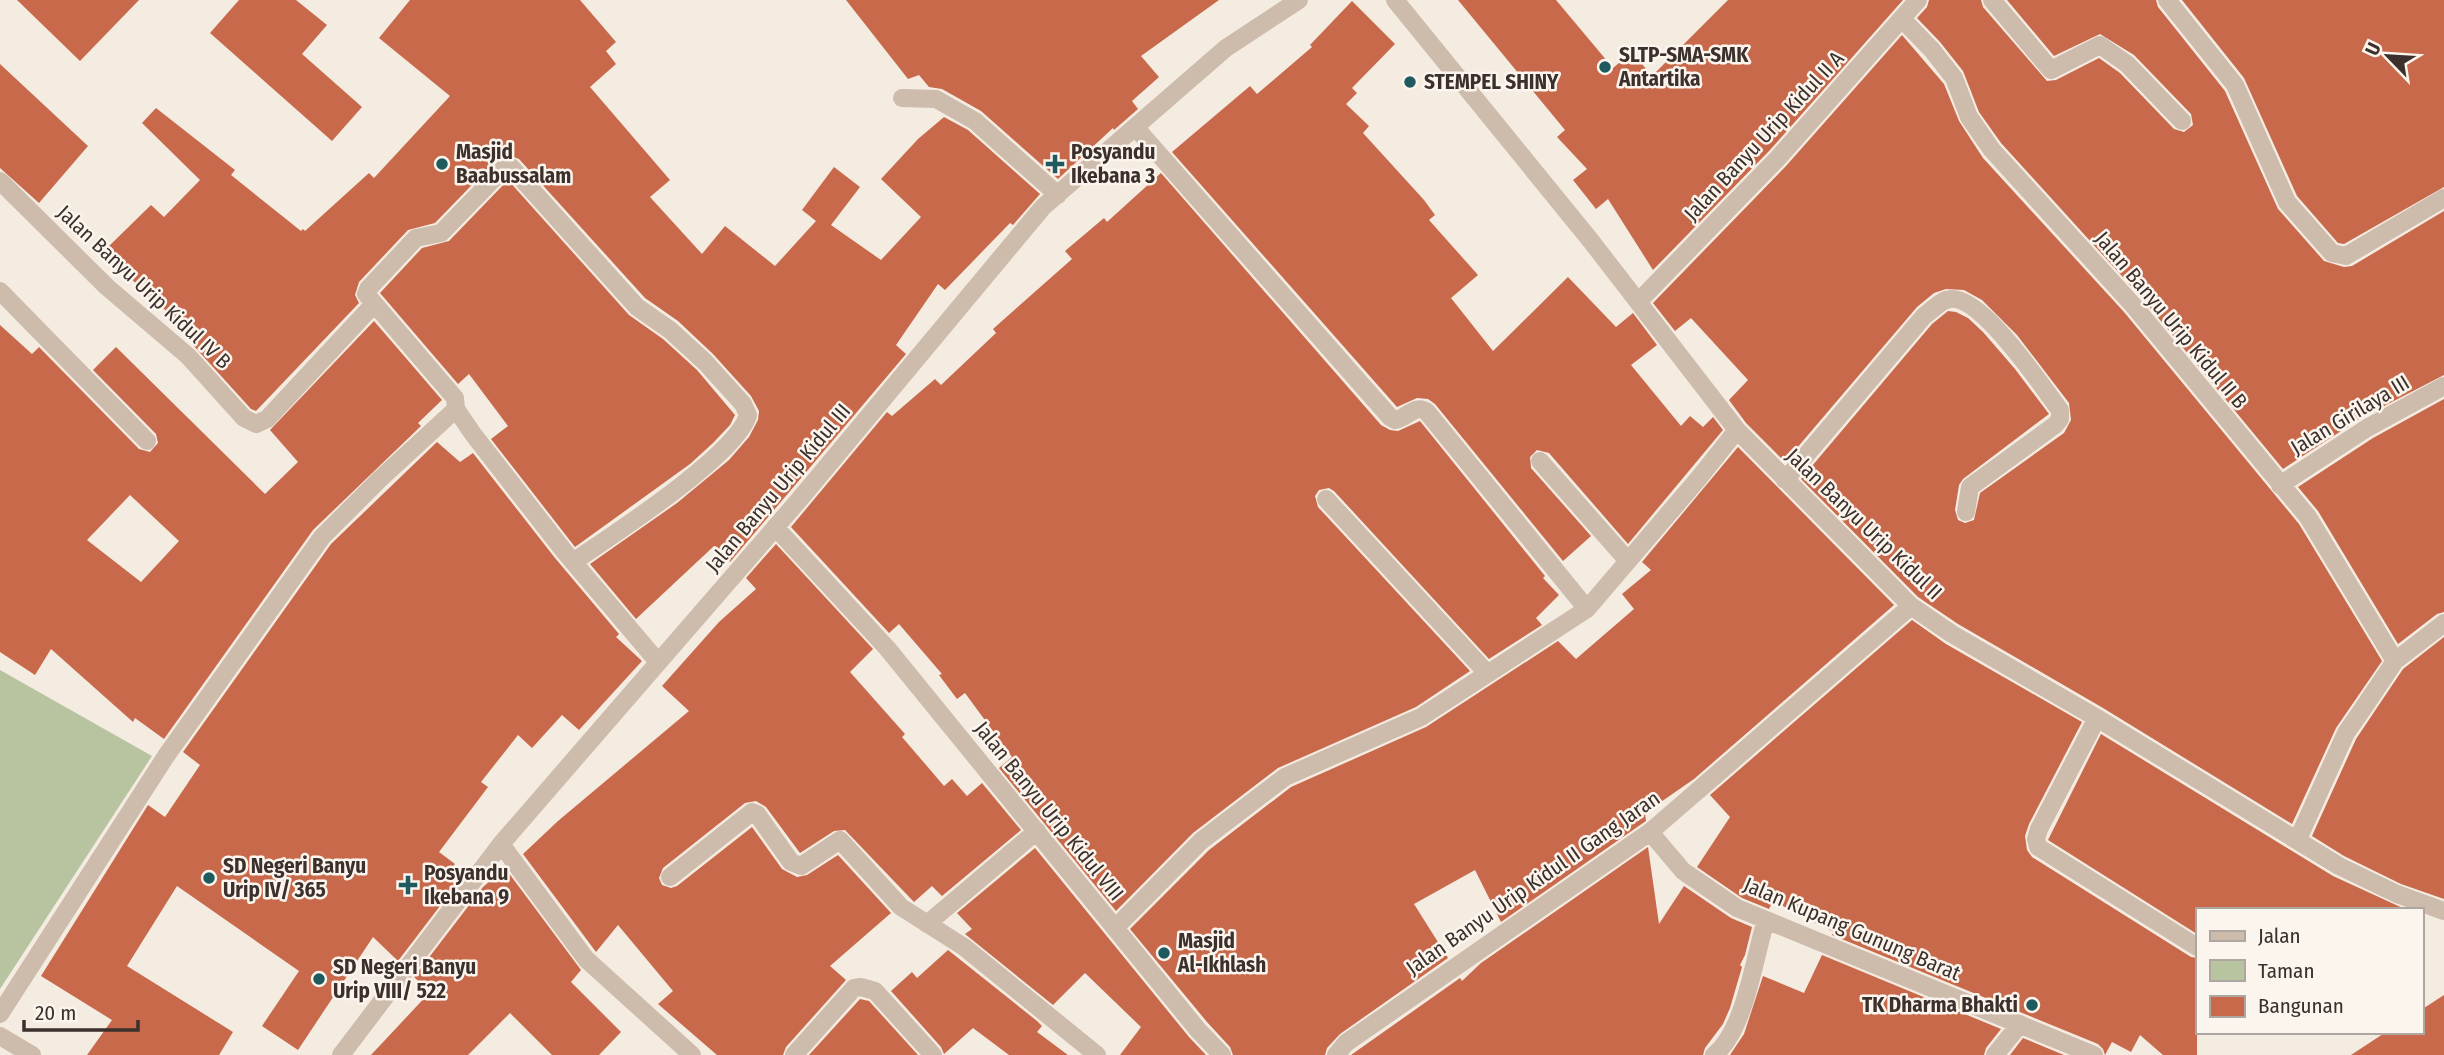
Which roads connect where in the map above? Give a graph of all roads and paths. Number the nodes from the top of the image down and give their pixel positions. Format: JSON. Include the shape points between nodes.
{"nodes":[{"id":1,"x":1298,"y":0,"type":"edge"},
{"id":2,"x":1395,"y":0,"type":"edge"},
{"id":3,"x":1919,"y":0,"type":"edge"},
{"id":4,"x":1992,"y":0,"type":"edge"},
{"id":5,"x":2167,"y":0,"type":"edge"},
{"id":6,"x":1902,"y":19,"type":"junction"},
{"id":7,"x":902,"y":98,"type":"dead end"},
{"id":8,"x":2182,"y":121,"type":"dead end"},
{"id":9,"x":1135,"y":127,"type":"junction"},
{"id":10,"x":0,"y":181,"type":"edge"},
{"id":11,"x":1058,"y":195,"type":"junction"},
{"id":12,"x":2444,"y":198,"type":"edge"},
{"id":13,"x":0,"y":290,"type":"edge"},
{"id":14,"x":1639,"y":301,"type":"junction"},
{"id":15,"x":374,"y":304,"type":"junction"},
{"id":16,"x":2444,"y":386,"type":"edge"},
{"id":17,"x":456,"y":409,"type":"junction"},
{"id":18,"x":1737,"y":430,"type":"junction"},
{"id":19,"x":147,"y":441,"type":"dead end"},
{"id":20,"x":1540,"y":461,"type":"dead end"},
{"id":21,"x":1785,"y":480,"type":"junction"},
{"id":22,"x":2280,"y":485,"type":"junction"},
{"id":23,"x":1326,"y":499,"type":"dead end"},
{"id":24,"x":1966,"y":512,"type":"dead end"},
{"id":25,"x":775,"y":527,"type":"junction"},
{"id":26,"x":1628,"y":561,"type":"junction"},
{"id":27,"x":573,"y":562,"type":"junction"},
{"id":28,"x":1911,"y":606,"type":"junction"},
{"id":29,"x":1587,"y":609,"type":"junction"},
{"id":30,"x":2444,"y":623,"type":"edge"},
{"id":31,"x":2395,"y":661,"type":"junction"},
{"id":32,"x":658,"y":662,"type":"junction"},
{"id":33,"x":1488,"y":673,"type":"junction"},
{"id":34,"x":2097,"y":718,"type":"junction"},
{"id":35,"x":1037,"y":831,"type":"junction"},
{"id":36,"x":1650,"y":832,"type":"junction"},
{"id":37,"x":2298,"y":839,"type":"junction"},
{"id":38,"x":501,"y":844,"type":"junction"},
{"id":39,"x":670,"y":877,"type":"dead end"},
{"id":40,"x":2444,"y":911,"type":"edge"},
{"id":41,"x":1766,"y":920,"type":"junction"},
{"id":42,"x":927,"y":924,"type":"junction"},
{"id":43,"x":1115,"y":928,"type":"junction"},
{"id":44,"x":2196,"y":946,"type":"edge"},
{"id":45,"x":0,"y":1014,"type":"edge"},
{"id":46,"x":2020,"y":1024,"type":"junction"},
{"id":47,"x":0,"y":1036,"type":"edge"},
{"id":48,"x":32,"y":1055,"type":"edge"},
{"id":49,"x":341,"y":1055,"type":"edge"},
{"id":50,"x":692,"y":1055,"type":"edge"},
{"id":51,"x":794,"y":1055,"type":"edge"},
{"id":52,"x":933,"y":1055,"type":"edge"},
{"id":53,"x":1097,"y":1055,"type":"edge"},
{"id":54,"x":1222,"y":1055,"type":"edge"},
{"id":55,"x":1336,"y":1055,"type":"edge"},
{"id":56,"x":1714,"y":1055,"type":"edge"},
{"id":57,"x":1995,"y":1055,"type":"edge"},
{"id":58,"x":2094,"y":1055,"type":"edge"}],
"edges":[{"from":1,"to":9,"type":"street","name":"Jalan Banyu Urip Kidul III","via":[[1226,48]]},
{"from":2,"to":14,"type":"street","name":"Jalan Banyu Urip Kidul II"},
{"from":3,"to":6,"type":"street","name":"Jalan Banyu Urip Kidul II A"},
{"from":4,"to":8,"type":"street","via":[[2051,70],[2099,45],[2127,64]]},
{"from":5,"to":12,"type":"street","via":[[2235,85],[2287,202],[2332,253],[2346,256]]},
{"from":6,"to":14,"type":"street","name":"Jalan Banyu Urip Kidul II A","via":[[1778,158]]},
{"from":6,"to":22,"type":"street","name":"Jalan Banyu Urip Kidul II B","via":[[1954,78],[1969,117],[1992,150],[2133,305]]},
{"from":7,"to":11,"type":"street","via":[[936,99],[975,121]]},
{"from":9,"to":11,"type":"street","name":"Jalan Banyu Urip Kidul III"},
{"from":9,"to":29,"type":"street","via":[[1390,416],[1395,420],[1416,409],[1427,412]]},
{"from":10,"to":15,"type":"street","name":"Jalan Banyu Urip Kidul IV B","via":[[107,286],[188,356],[244,418],[256,424],[267,419]]},
{"from":11,"to":25,"type":"street","name":"Jalan Banyu Urip Kidul III","via":[[1043,207]]},
{"from":13,"to":19,"type":"street"},
{"from":14,"to":18,"type":"street","name":"Jalan Banyu Urip Kidul II"},
{"from":15,"to":17,"type":"street","via":[[455,398]]},
{"from":15,"to":27,"type":"street","via":[[366,294],[368,289],[416,238],[441,233],[509,166],[637,307],[705,362],[743,404],[746,423],[718,456],[649,511]]},
{"from":16,"to":22,"type":"street","name":"Jalan Girilaya III","via":[[2367,428]]},
{"from":17,"to":27,"type":"street"},
{"from":17,"to":45,"type":"street","via":[[322,537],[166,756]]},
{"from":18,"to":21,"type":"street","name":"Jalan Banyu Urip Kidul II"},
{"from":18,"to":26,"type":"street","name":"Jalan Banyu Urip Kidul VIII"},
{"from":20,"to":26,"type":"street"},
{"from":21,"to":24,"type":"street","via":[[1924,316],[1947,300],[1959,300],[1975,307],[2006,339],[2060,410],[2055,425],[1970,487]]},
{"from":21,"to":28,"type":"street","name":"Jalan Banyu Urip Kidul II"},
{"from":22,"to":31,"type":"street","name":"Jalan Banyu Urip Kidul II B","via":[[2308,517]]},
{"from":23,"to":33,"type":"street"},
{"from":25,"to":32,"type":"street","name":"Jalan Banyu Urip Kidul III"},
{"from":25,"to":35,"type":"street","name":"Jalan Banyu Urip Kidul VIII","via":[[887,648]]},
{"from":26,"to":29,"type":"street","name":"Jalan Banyu Urip Kidul VIII"},
{"from":27,"to":32,"type":"street"},
{"from":28,"to":34,"type":"street","name":"Jalan Banyu Urip Kidul II"},
{"from":28,"to":36,"type":"street","name":"Jalan Banyu Urip Kidul II Gang Jaran"},
{"from":29,"to":33,"type":"street","name":"Jalan Banyu Urip Kidul VIII"},
{"from":30,"to":31,"type":"street"},
{"from":31,"to":37,"type":"street","via":[[2346,733]]},
{"from":32,"to":38,"type":"street","name":"Jalan Banyu Urip Kidul III"},
{"from":33,"to":43,"type":"street","name":"Jalan Banyu Urip Kidul VIII","via":[[1420,717],[1285,777],[1200,841]]},
{"from":34,"to":37,"type":"street","name":"Jalan Banyu Urip Kidul II"},
{"from":34,"to":44,"type":"street","via":[[2039,829],[2038,847]]},
{"from":35,"to":42,"type":"street"},
{"from":35,"to":43,"type":"street","name":"Jalan Banyu Urip Kidul VIII"},
{"from":36,"to":41,"type":"street","name":"Jalan Kupang Gunung Barat","via":[[1683,871],[1737,908]]},
{"from":36,"to":55,"type":"street","name":"Jalan Banyu Urip Kidul II Gang Jaran","via":[[1346,1042]]},
{"from":37,"to":40,"type":"street","name":"Jalan Banyu Urip Kidul II","via":[[2339,866]]},
{"from":38,"to":49,"type":"street","name":"Jalan Banyu Urip Kidul III"},
{"from":38,"to":50,"type":"street","via":[[586,958]]},
{"from":39,"to":42,"type":"street","via":[[752,812],[796,865],[840,840],[901,907]]},
{"from":41,"to":46,"type":"street","name":"Jalan Kupang Gunung Barat"},
{"from":41,"to":56,"type":"street","via":[[1736,1028]]},
{"from":42,"to":53,"type":"street","via":[[964,947]]},
{"from":43,"to":54,"type":"street"},
{"from":46,"to":57,"type":"street"},
{"from":46,"to":58,"type":"street","name":"Jalan Kupang Gunung Barat"},
{"from":47,"to":48,"type":"street"},
{"from":51,"to":52,"type":"street","via":[[854,988],[861,987],[875,991]]}]}
